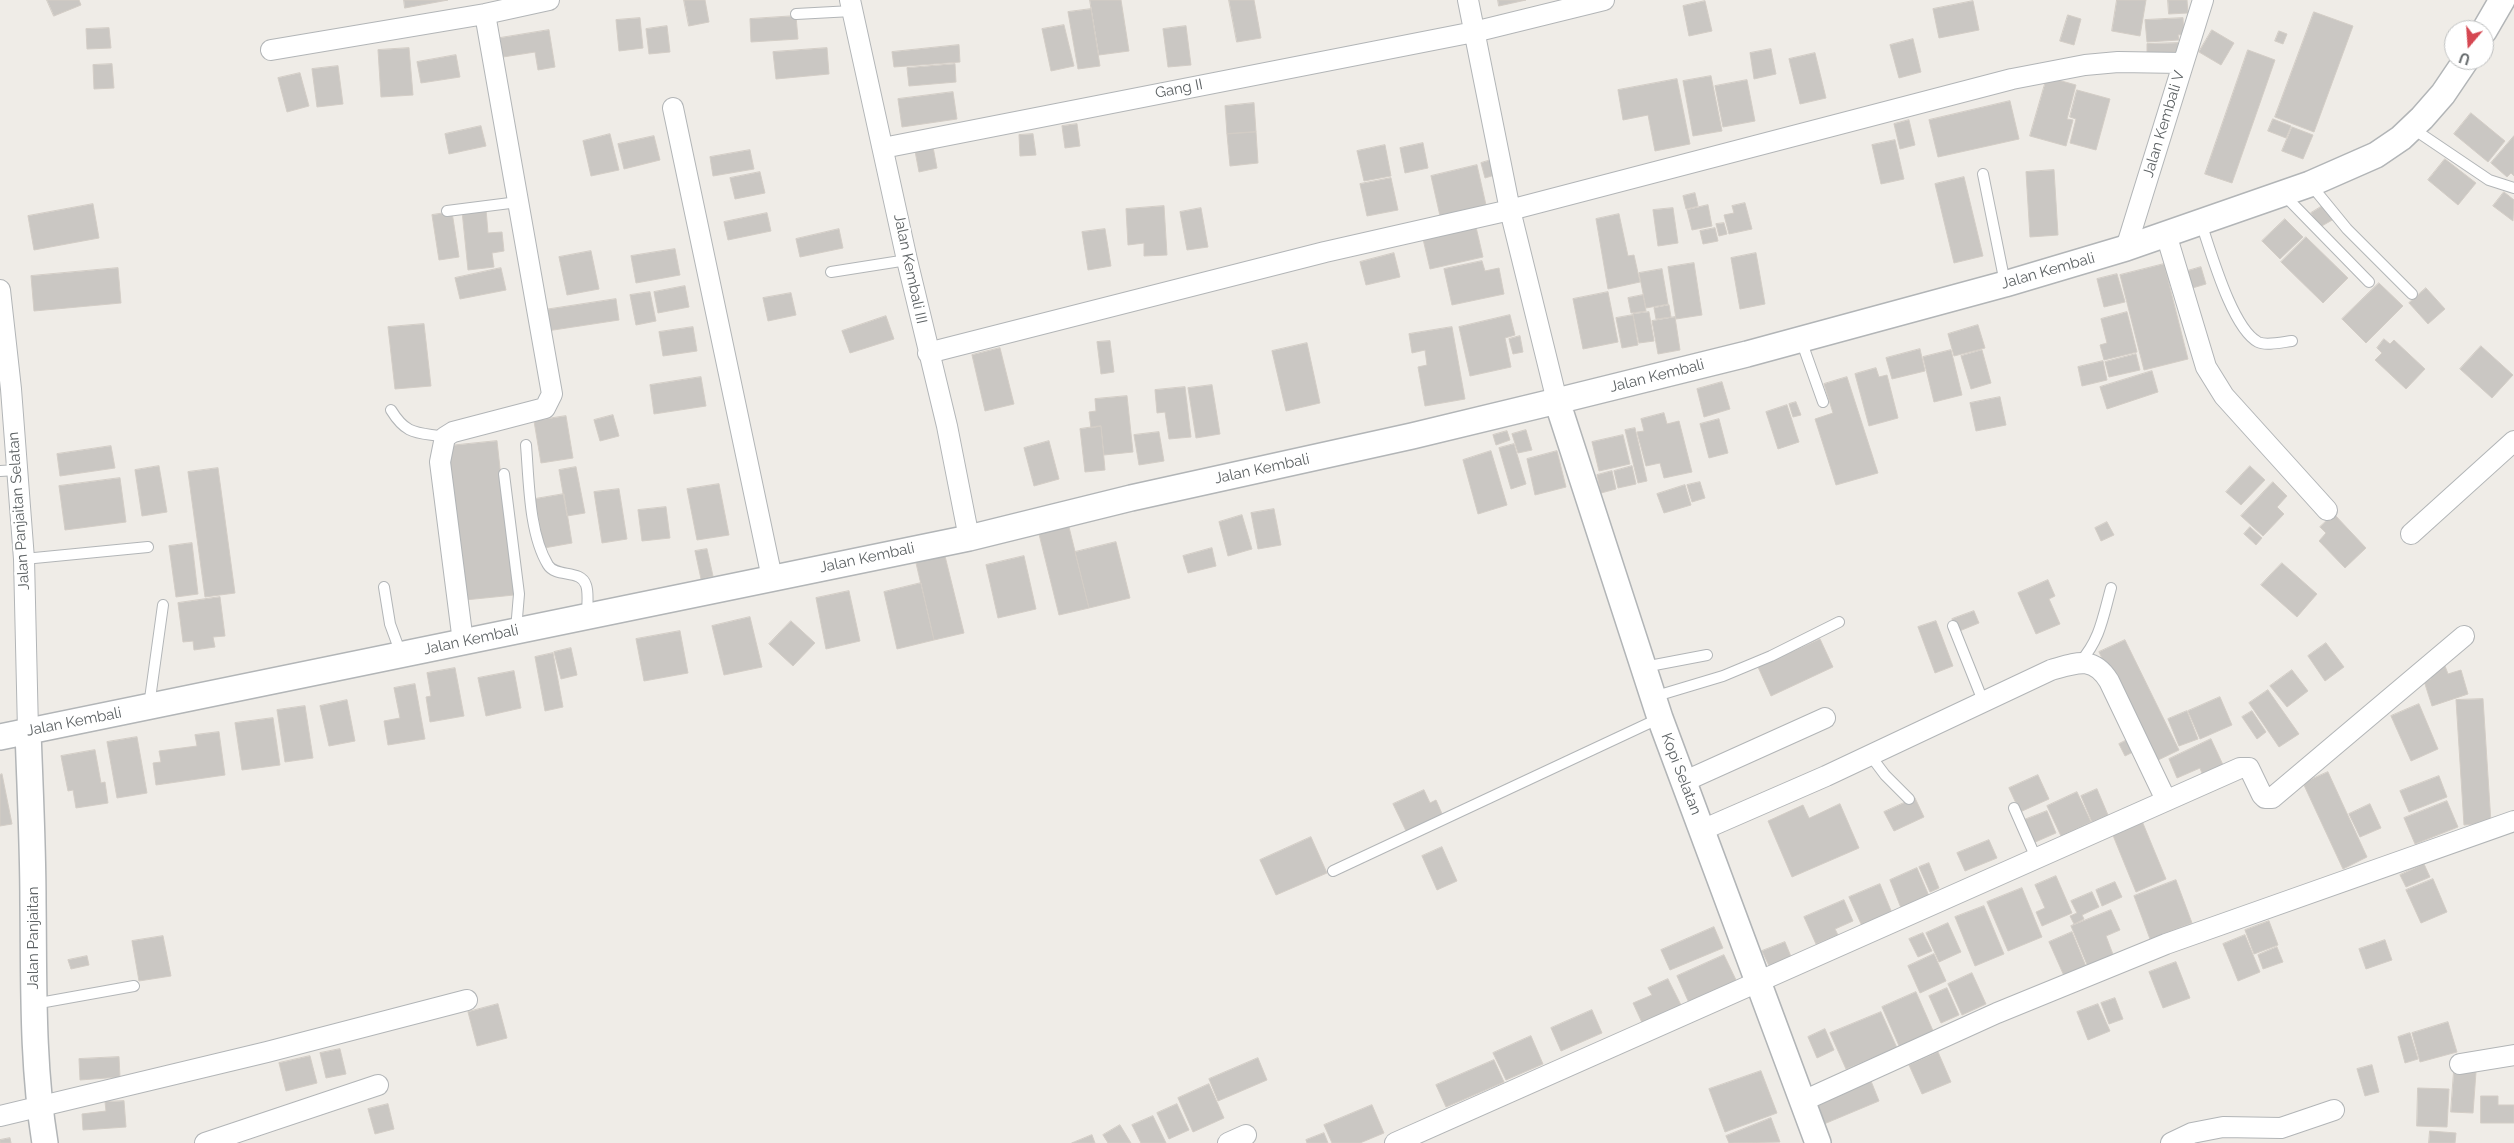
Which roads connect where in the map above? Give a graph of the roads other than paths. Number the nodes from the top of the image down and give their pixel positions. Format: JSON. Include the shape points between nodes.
{"nodes":[{"id":1,"x":549,"y":0,"type":"edge"},
{"id":2,"x":1468,"y":0,"type":"edge"},
{"id":3,"x":1604,"y":0,"type":"edge"},
{"id":4,"x":2204,"y":0,"type":"edge"},
{"id":5,"x":2502,"y":0,"type":"edge"},
{"id":6,"x":851,"y":5,"type":"edge"},
{"id":7,"x":485,"y":14,"type":"junction"},
{"id":8,"x":796,"y":14,"type":"dead end"},
{"id":9,"x":2490,"y":20,"type":"edge"},
{"id":10,"x":1474,"y":32,"type":"junction"},
{"id":11,"x":271,"y":50,"type":"dead end"},
{"id":12,"x":2183,"y":63,"type":"junction"},
{"id":13,"x":2459,"y":70,"type":"edge"},
{"id":14,"x":673,"y":108,"type":"dead end"},
{"id":15,"x":2411,"y":128,"type":"junction"},
{"id":16,"x":883,"y":148,"type":"junction"},
{"id":17,"x":1983,"y":174,"type":"dead end"},
{"id":18,"x":2310,"y":184,"type":"junction"},
{"id":19,"x":2514,"y":188,"type":"edge"},
{"id":20,"x":2283,"y":194,"type":"junction"},
{"id":21,"x":518,"y":202,"type":"junction"},
{"id":22,"x":1510,"y":210,"type":"junction"},
{"id":23,"x":447,"y":211,"type":"dead end"},
{"id":24,"x":2201,"y":222,"type":"junction"},
{"id":25,"x":2166,"y":234,"type":"junction"},
{"id":26,"x":2126,"y":248,"type":"junction"},
{"id":27,"x":907,"y":260,"type":"junction"},
{"id":28,"x":830,"y":272,"type":"dead end"},
{"id":29,"x":2369,"y":282,"type":"dead end"},
{"id":30,"x":2005,"y":284,"type":"junction"},
{"id":31,"x":0,"y":290,"type":"edge"},
{"id":32,"x":2412,"y":294,"type":"dead end"},
{"id":33,"x":1801,"y":340,"type":"junction"},
{"id":34,"x":2292,"y":341,"type":"dead end"},
{"id":35,"x":928,"y":353,"type":"junction"},
{"id":36,"x":1557,"y":401,"type":"junction"},
{"id":37,"x":1823,"y":402,"type":"dead end"},
{"id":38,"x":391,"y":410,"type":"dead end"},
{"id":39,"x":445,"y":437,"type":"junction"},
{"id":40,"x":2514,"y":441,"type":"edge"},
{"id":41,"x":526,"y":445,"type":"dead end"},
{"id":42,"x":9,"y":470,"type":"edge"},
{"id":43,"x":504,"y":474,"type":"dead end"},
{"id":44,"x":2327,"y":510,"type":"dead end"},
{"id":45,"x":2411,"y":534,"type":"dead end"},
{"id":46,"x":969,"y":538,"type":"junction"},
{"id":47,"x":148,"y":547,"type":"dead end"},
{"id":48,"x":24,"y":559,"type":"junction"},
{"id":49,"x":772,"y":578,"type":"junction"},
{"id":50,"x":384,"y":587,"type":"dead end"},
{"id":51,"x":2111,"y":588,"type":"dead end"},
{"id":52,"x":163,"y":606,"type":"dead end"},
{"id":53,"x":587,"y":615,"type":"junction"},
{"id":54,"x":1839,"y":622,"type":"dead end"},
{"id":55,"x":1953,"y":626,"type":"dead end"},
{"id":56,"x":516,"y":631,"type":"junction"},
{"id":57,"x":2464,"y":636,"type":"dead end"},
{"id":58,"x":463,"y":642,"type":"junction"},
{"id":59,"x":401,"y":655,"type":"junction"},
{"id":60,"x":1707,"y":655,"type":"dead end"},
{"id":61,"x":2080,"y":662,"type":"junction"},
{"id":62,"x":1643,"y":668,"type":"junction"},
{"id":63,"x":1983,"y":701,"type":"junction"},
{"id":64,"x":149,"y":707,"type":"junction"},
{"id":65,"x":1656,"y":707,"type":"junction"},
{"id":66,"x":1825,"y":718,"type":"dead end"},
{"id":67,"x":28,"y":732,"type":"junction"},
{"id":68,"x":0,"y":737,"type":"edge"},
{"id":69,"x":1870,"y":755,"type":"junction"},
{"id":70,"x":1684,"y":782,"type":"junction"},
{"id":71,"x":1909,"y":799,"type":"dead end"},
{"id":72,"x":2166,"y":800,"type":"junction"},
{"id":73,"x":2014,"y":808,"type":"dead end"},
{"id":74,"x":2514,"y":821,"type":"edge"},
{"id":75,"x":1702,"y":830,"type":"junction"},
{"id":76,"x":2036,"y":858,"type":"junction"},
{"id":77,"x":1333,"y":870,"type":"dead end"},
{"id":78,"x":1758,"y":981,"type":"junction"},
{"id":79,"x":134,"y":986,"type":"dead end"},
{"id":80,"x":467,"y":1000,"type":"dead end"},
{"id":81,"x":33,"y":1005,"type":"junction"},
{"id":82,"x":2514,"y":1055,"type":"edge"},
{"id":83,"x":2460,"y":1064,"type":"dead end"},
{"id":84,"x":378,"y":1085,"type":"dead end"},
{"id":85,"x":1803,"y":1101,"type":"junction"},
{"id":86,"x":39,"y":1106,"type":"junction"},
{"id":87,"x":2334,"y":1110,"type":"dead end"},
{"id":88,"x":0,"y":1116,"type":"edge"},
{"id":89,"x":1246,"y":1135,"type":"dead end"},
{"id":90,"x":45,"y":1143,"type":"edge"},
{"id":91,"x":204,"y":1143,"type":"edge"},
{"id":92,"x":1228,"y":1143,"type":"edge"},
{"id":93,"x":1395,"y":1143,"type":"edge"},
{"id":94,"x":1818,"y":1143,"type":"edge"},
{"id":95,"x":2171,"y":1143,"type":"edge"}],
"edges":[{"from":1,"to":7,"type":"street"},
{"from":2,"to":10,"type":"street"},
{"from":3,"to":10,"type":"street","name":"Gang II"},
{"from":4,"to":12,"type":"street","name":"Jalan Kembali V"},
{"from":5,"to":9,"type":"street"},
{"from":6,"to":8,"type":"lane"},
{"from":6,"to":16,"type":"street","name":"Jalan Kembali III"},
{"from":7,"to":11,"type":"street"},
{"from":7,"to":21,"type":"street"},
{"from":10,"to":16,"type":"street","name":"Gang II"},
{"from":10,"to":22,"type":"street"},
{"from":12,"to":22,"type":"street","via":[[2085,65],[2012,79]]},
{"from":12,"to":26,"type":"street","name":"Jalan Kembali V"},
{"from":13,"to":15,"type":"street","name":"Jalan Kembali","via":[[2443,94]]},
{"from":14,"to":49,"type":"street"},
{"from":15,"to":18,"type":"street","name":"Jalan Kembali","via":[[2376,155]]},
{"from":15,"to":19,"type":"lane","via":[[2489,180]]},
{"from":16,"to":27,"type":"street","name":"Jalan Kembali III"},
{"from":17,"to":30,"type":"lane"},
{"from":18,"to":20,"type":"street","name":"Jalan Kembali"},
{"from":18,"to":32,"type":"lane","via":[[2347,229]]},
{"from":20,"to":24,"type":"street","name":"Jalan Kembali"},
{"from":20,"to":29,"type":"lane"},
{"from":21,"to":23,"type":"lane"},
{"from":21,"to":39,"type":"street","via":[[551,378],[551,401],[545,408],[453,432]]},
{"from":22,"to":35,"type":"street","via":[[1325,252]]},
{"from":22,"to":36,"type":"street"},
{"from":24,"to":25,"type":"street","name":"Jalan Kembali"},
{"from":24,"to":34,"type":"lane","via":[[2229,302],[2247,334],[2260,343]]},
{"from":25,"to":26,"type":"street","name":"Jalan Kembali"},
{"from":25,"to":44,"type":"street","via":[[2206,367],[2224,396]]},
{"from":26,"to":30,"type":"street","name":"Jalan Kembali"},
{"from":27,"to":28,"type":"lane"},
{"from":27,"to":35,"type":"street","name":"Jalan Kembali III"},
{"from":30,"to":33,"type":"street","name":"Jalan Kembali"},
{"from":31,"to":42,"type":"street","name":"Jalan Panjaitan Selatan"},
{"from":33,"to":36,"type":"street","name":"Jalan Kembali"},
{"from":33,"to":37,"type":"lane"},
{"from":35,"to":46,"type":"street","name":"Jalan Kembali III","via":[[947,426]]},
{"from":36,"to":46,"type":"street","name":"Jalan Kembali"},
{"from":36,"to":62,"type":"street","name":"Kopi Selatan"},
{"from":38,"to":39,"type":"lane","via":[[400,425],[410,431]]},
{"from":39,"to":58,"type":"street","via":[[440,462]]},
{"from":40,"to":45,"type":"street"},
{"from":41,"to":53,"type":"lane","via":[[531,504],[539,544],[554,572],[580,577],[586,584]]},
{"from":42,"to":48,"type":"street","name":"Jalan Panjaitan Selatan"},
{"from":43,"to":56,"type":"lane","via":[[518,585]]},
{"from":46,"to":49,"type":"street","name":"Jalan Kembali"},
{"from":47,"to":48,"type":"lane"},
{"from":48,"to":67,"type":"street","name":"Jalan Panjaitan Selatan"},
{"from":49,"to":53,"type":"street","name":"Jalan Kembali"},
{"from":50,"to":59,"type":"lane","via":[[390,624]]},
{"from":51,"to":61,"type":"lane","via":[[2093,648]]},
{"from":52,"to":64,"type":"lane"},
{"from":53,"to":56,"type":"street","name":"Jalan Kembali"},
{"from":54,"to":65,"type":"lane"},
{"from":55,"to":63,"type":"lane"},
{"from":56,"to":58,"type":"street","name":"Jalan Kembali"},
{"from":57,"to":72,"type":"street","via":[[2272,798],[2262,795],[2253,774],[2244,766]]},
{"from":58,"to":59,"type":"street","name":"Jalan Kembali"},
{"from":59,"to":64,"type":"street","name":"Jalan Kembali"},
{"from":60,"to":62,"type":"lane"},
{"from":61,"to":63,"type":"street","via":[[2051,670]]},
{"from":61,"to":72,"type":"street","via":[[2103,671]]},
{"from":62,"to":65,"type":"street","name":"Kopi Selatan"},
{"from":63,"to":69,"type":"street"},
{"from":64,"to":67,"type":"street","name":"Jalan Kembali"},
{"from":65,"to":70,"type":"street","name":"Kopi Selatan"},
{"from":65,"to":77,"type":"lane"},
{"from":66,"to":70,"type":"street"},
{"from":67,"to":68,"type":"street","name":"Jalan Kembali"},
{"from":67,"to":81,"type":"street","name":"Jalan Panjaitan"},
{"from":69,"to":71,"type":"lane"},
{"from":69,"to":75,"type":"street"},
{"from":70,"to":75,"type":"street","name":"Kopi Selatan"},
{"from":72,"to":76,"type":"street"},
{"from":73,"to":76,"type":"lane"},
{"from":74,"to":85,"type":"street","via":[[2166,944],[1997,1013]]},
{"from":75,"to":78,"type":"street","name":"Kopi Selatan"},
{"from":76,"to":78,"type":"street"},
{"from":78,"to":85,"type":"street","name":"Kopi Selatan"},
{"from":78,"to":93,"type":"street"},
{"from":79,"to":81,"type":"lane"},
{"from":80,"to":86,"type":"street","via":[[276,1050]]},
{"from":81,"to":86,"type":"street","name":"Jalan Panjaitan"},
{"from":82,"to":83,"type":"street"},
{"from":84,"to":91,"type":"street"},
{"from":85,"to":94,"type":"street","name":"Kopi Selatan"},
{"from":86,"to":88,"type":"street"},
{"from":86,"to":90,"type":"street","name":"Jalan Panjaitan"},
{"from":87,"to":95,"type":"street","via":[[2281,1128],[2223,1127],[2192,1133]]},
{"from":89,"to":92,"type":"street"}]}
